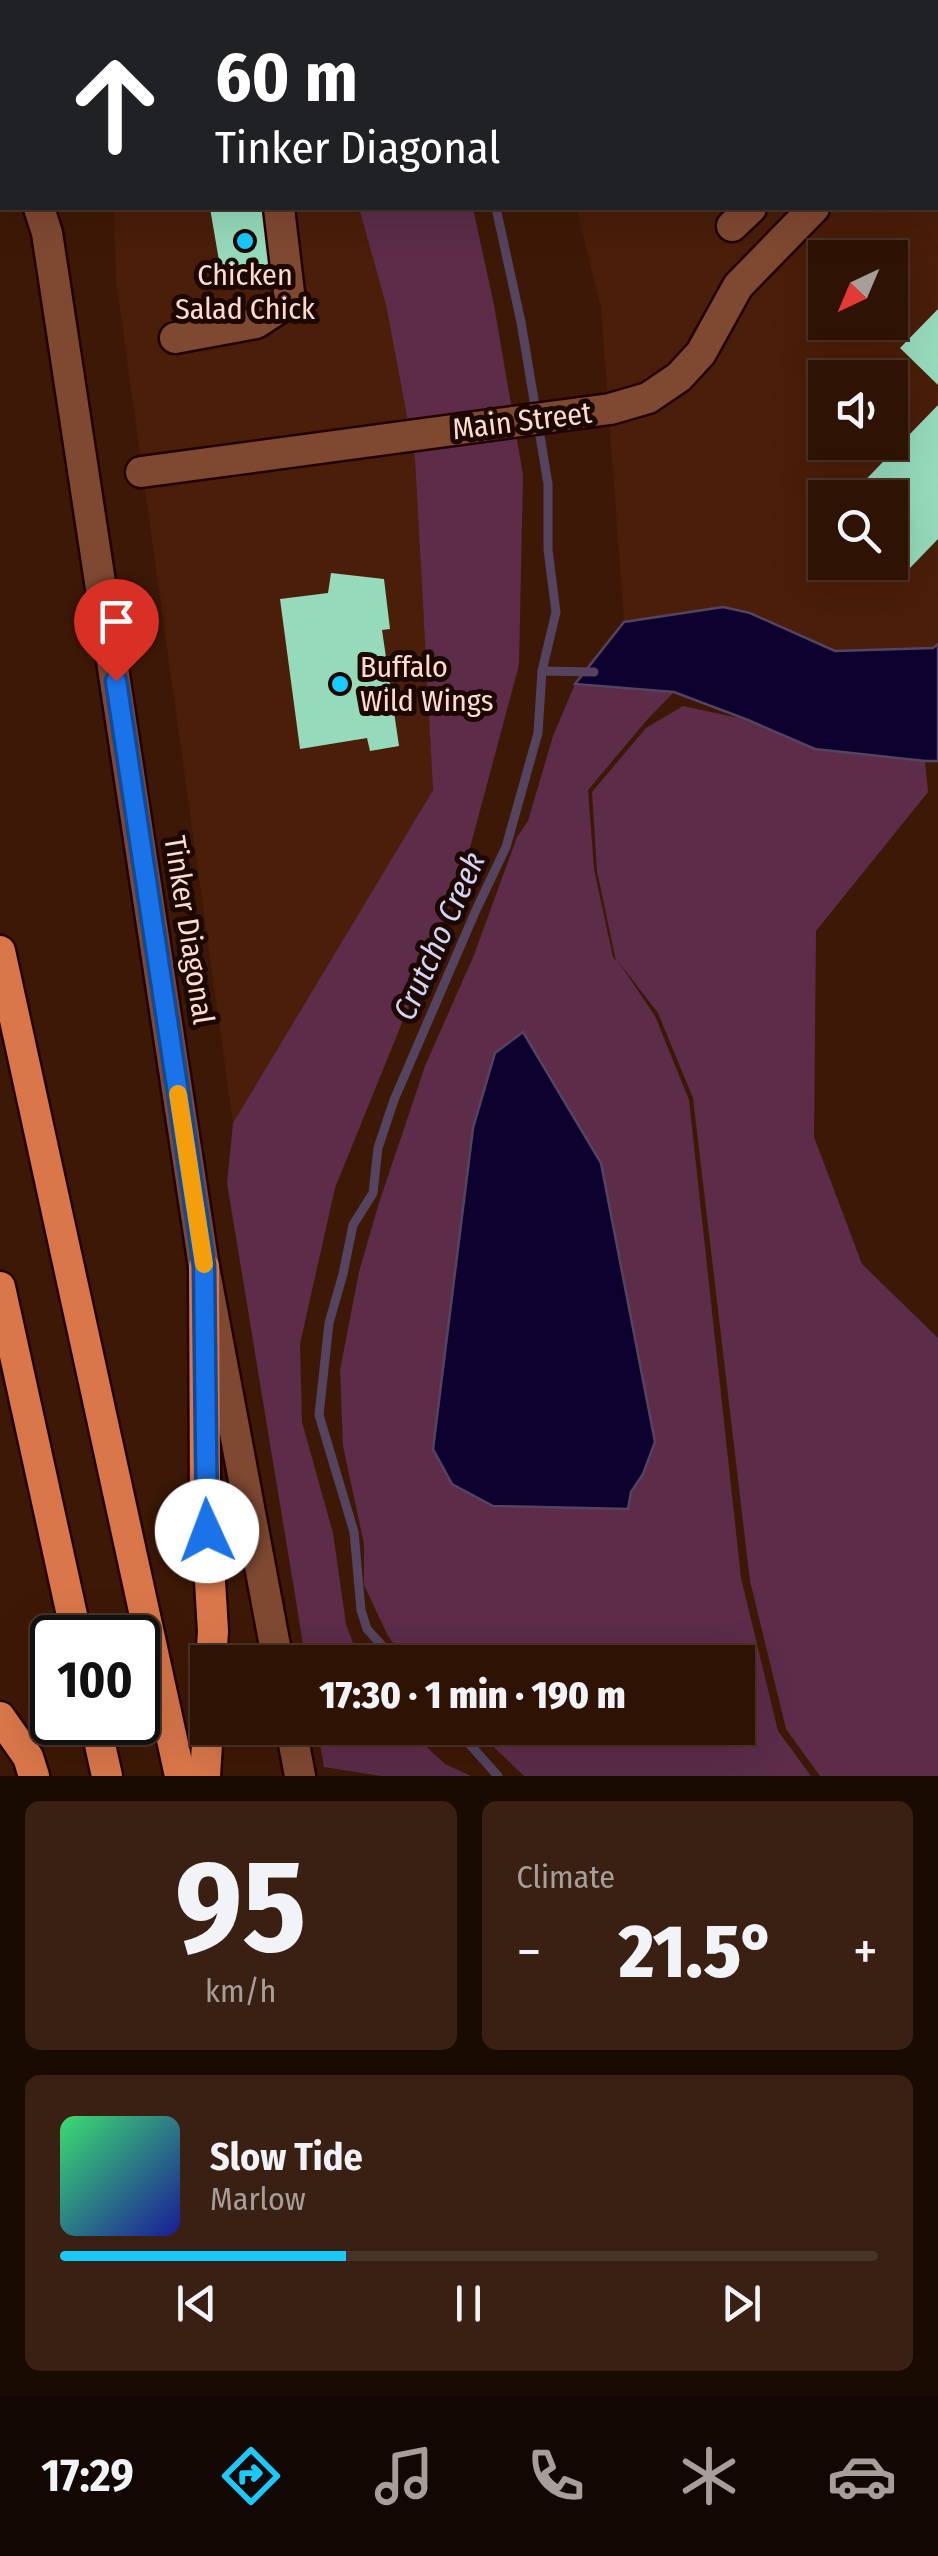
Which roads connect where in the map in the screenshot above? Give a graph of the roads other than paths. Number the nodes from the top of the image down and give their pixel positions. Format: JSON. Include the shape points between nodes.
{"nodes":[{"id":1,"x":40,"y":210,"type":"edge"},
{"id":2,"x":279,"y":210,"type":"edge"},
{"id":3,"x":812,"y":210,"type":"edge"},
{"id":4,"x":175,"y":338,"type":"dead end"},
{"id":5,"x":141,"y":472,"type":"dead end"},
{"id":6,"x":0,"y":952,"type":"edge"},
{"id":7,"x":204,"y":1266,"type":"junction"},
{"id":8,"x":0,"y":1287,"type":"edge"},
{"id":9,"x":71,"y":1615,"type":"edge"},
{"id":10,"x":212,"y":1645,"type":"edge"},
{"id":11,"x":275,"y":1645,"type":"edge"},
{"id":12,"x":0,"y":1717,"type":"edge"},
{"id":13,"x":100,"y":1745,"type":"edge"},
{"id":14,"x":207,"y":1745,"type":"edge"},
{"id":15,"x":294,"y":1745,"type":"edge"},
{"id":16,"x":34,"y":1776,"type":"edge"},
{"id":17,"x":107,"y":1776,"type":"edge"},
{"id":18,"x":180,"y":1776,"type":"edge"},
{"id":19,"x":205,"y":1776,"type":"edge"},
{"id":20,"x":300,"y":1776,"type":"edge"}],
"edges":[{"from":1,"to":7,"type":"street","name":"Tinker Diagonal"},
{"from":2,"to":4,"type":"street","via":[[290,301],[256,323]]},
{"from":3,"to":5,"type":"street","name":"Main Street","via":[[738,286],[701,353],[648,398],[610,409]]},
{"from":6,"to":18,"type":"highway"},
{"from":7,"to":10,"type":"highway"},
{"from":7,"to":11,"type":"street","name":"Tinker Diagonal"},
{"from":8,"to":9,"type":"highway"},
{"from":12,"to":16,"type":"highway"},
{"from":13,"to":17,"type":"highway"},
{"from":14,"to":19,"type":"highway"},
{"from":15,"to":20,"type":"street"}]}
